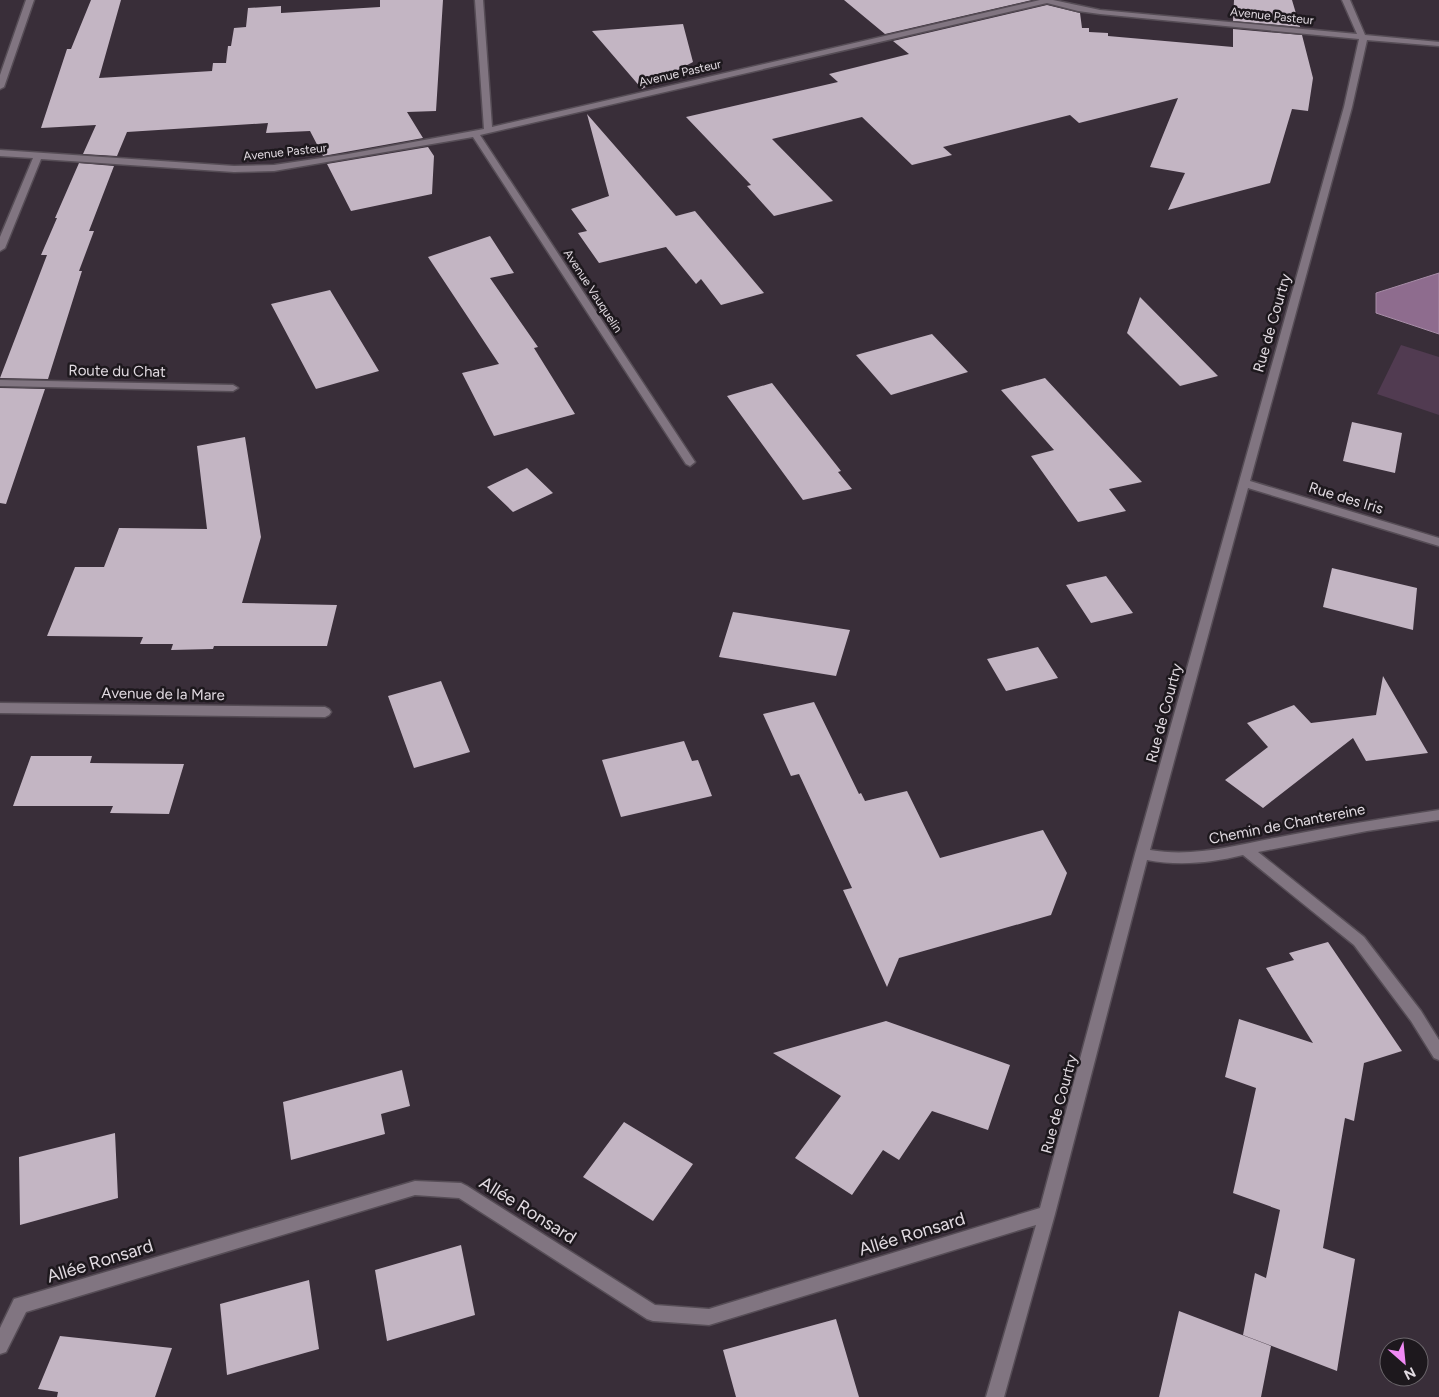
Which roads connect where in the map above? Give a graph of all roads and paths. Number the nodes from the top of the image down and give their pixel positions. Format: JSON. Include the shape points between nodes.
{"nodes":[{"id":1,"x":30,"y":0,"type":"edge"},
{"id":2,"x":479,"y":0,"type":"edge"},
{"id":3,"x":1045,"y":0,"type":"edge"},
{"id":4,"x":1346,"y":0,"type":"edge"},
{"id":5,"x":1363,"y":38,"type":"junction"},
{"id":6,"x":1439,"y":44,"type":"edge"},
{"id":7,"x":0,"y":87,"type":"edge"},
{"id":8,"x":488,"y":131,"type":"junction"},
{"id":9,"x":474,"y":134,"type":"junction"},
{"id":10,"x":0,"y":153,"type":"edge"},
{"id":11,"x":38,"y":156,"type":"junction"},
{"id":12,"x":0,"y":248,"type":"edge"},
{"id":13,"x":0,"y":383,"type":"edge"},
{"id":14,"x":233,"y":388,"type":"dead end"},
{"id":15,"x":690,"y":462,"type":"dead end"},
{"id":16,"x":1244,"y":483,"type":"junction"},
{"id":17,"x":1439,"y":542,"type":"edge"},
{"id":18,"x":0,"y":708,"type":"edge"},
{"id":19,"x":325,"y":712,"type":"dead end"},
{"id":20,"x":1439,"y":815,"type":"edge"},
{"id":21,"x":1245,"y":848,"type":"junction"},
{"id":22,"x":1142,"y":854,"type":"junction"},
{"id":23,"x":1439,"y":1053,"type":"edge"},
{"id":24,"x":1047,"y":1214,"type":"junction"},
{"id":25,"x":0,"y":1346,"type":"edge"},
{"id":26,"x":995,"y":1397,"type":"edge"}],
"edges":[{"from":1,"to":7,"type":"street"},
{"from":2,"to":8,"type":"street"},
{"from":3,"to":5,"type":"street","name":"Avenue Pasteur","via":[[1100,12]]},
{"from":3,"to":8,"type":"street","name":"Avenue Pasteur"},
{"from":4,"to":5,"type":"street"},
{"from":5,"to":6,"type":"street","name":"Avenue Pasteur"},
{"from":5,"to":16,"type":"street","name":"Rue de Courtry","via":[[1346,117]]},
{"from":8,"to":9,"type":"street","name":"Avenue Pasteur"},
{"from":9,"to":11,"type":"street","name":"Avenue Pasteur","via":[[348,158],[274,168],[234,169]]},
{"from":9,"to":15,"type":"street","name":"Avenue Vauquelin"},
{"from":10,"to":11,"type":"street","name":"Avenue Pasteur"},
{"from":11,"to":12,"type":"street"},
{"from":13,"to":14,"type":"street","name":"Route du Chat"},
{"from":16,"to":17,"type":"street","name":"Rue des Iris"},
{"from":16,"to":22,"type":"street","name":"Rue de Courtry"},
{"from":18,"to":19,"type":"street","name":"Avenue de la Mare"},
{"from":20,"to":21,"type":"street","name":"Chemin de Chantereine"},
{"from":21,"to":22,"type":"street","name":"Chemin de Chantereine","via":[[1218,856],[1169,858]]},
{"from":21,"to":23,"type":"street","via":[[1359,941],[1416,1016]]},
{"from":22,"to":24,"type":"street","name":"Rue de Courtry"},
{"from":24,"to":25,"type":"street","name":"Allée Ronsard","via":[[710,1317],[653,1313],[461,1191],[415,1188],[20,1305]]},
{"from":24,"to":26,"type":"street","name":"Rue de Courtry"}]}
